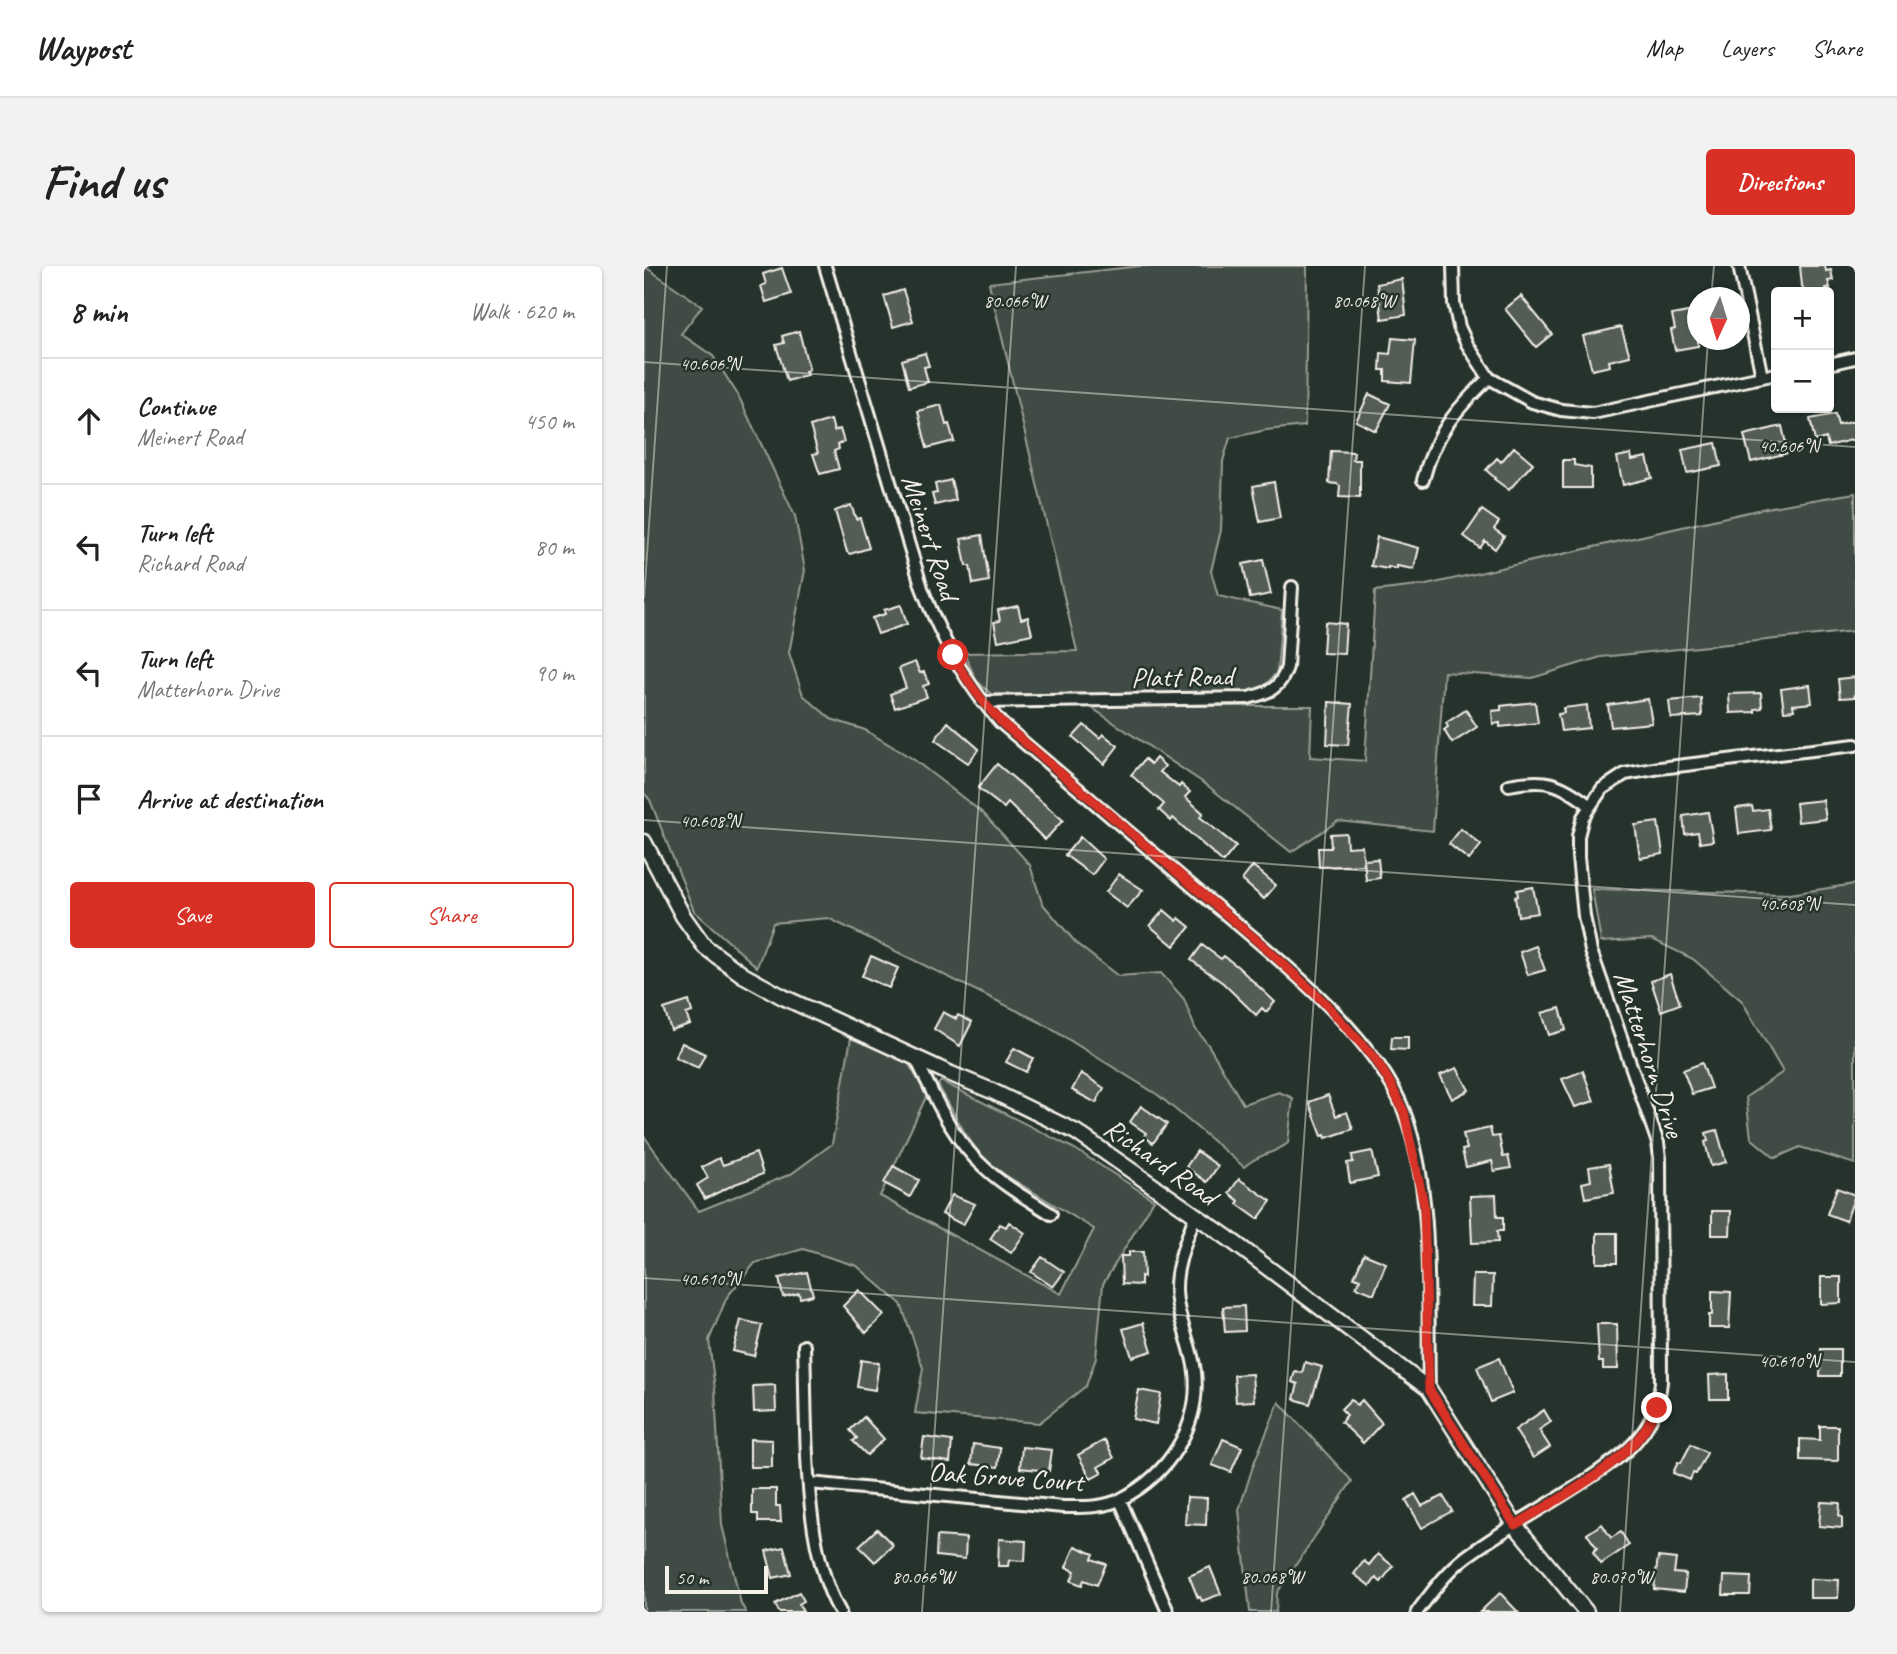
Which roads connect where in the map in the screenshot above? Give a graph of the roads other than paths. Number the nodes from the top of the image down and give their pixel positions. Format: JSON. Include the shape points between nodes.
{"nodes":[{"id":1,"x":825,"y":266,"type":"edge"},
{"id":2,"x":1453,"y":266,"type":"edge"},
{"id":3,"x":1739,"y":266,"type":"edge"},
{"id":4,"x":1855,"y":358,"type":"edge"},
{"id":5,"x":1834,"y":362,"type":"edge"},
{"id":6,"x":1771,"y":375,"type":"edge"},
{"id":7,"x":1762,"y":377,"type":"junction"},
{"id":8,"x":1489,"y":378,"type":"junction"},
{"id":9,"x":1423,"y":480,"type":"dead end"},
{"id":10,"x":1292,"y":587,"type":"dead end"},
{"id":11,"x":982,"y":702,"type":"junction"},
{"id":12,"x":1855,"y":745,"type":"edge"},
{"id":13,"x":1509,"y":785,"type":"dead end"},
{"id":14,"x":1589,"y":805,"type":"junction"},
{"id":15,"x":644,"y":842,"type":"edge"},
{"id":16,"x":915,"y":1057,"type":"junction"},
{"id":17,"x":1051,"y":1214,"type":"dead end"},
{"id":18,"x":1195,"y":1216,"type":"junction"},
{"id":19,"x":804,"y":1346,"type":"dead end"},
{"id":20,"x":1429,"y":1389,"type":"junction"},
{"id":21,"x":810,"y":1483,"type":"junction"},
{"id":22,"x":1120,"y":1500,"type":"junction"},
{"id":23,"x":1515,"y":1525,"type":"junction"},
{"id":24,"x":841,"y":1612,"type":"edge"},
{"id":25,"x":1168,"y":1612,"type":"edge"},
{"id":26,"x":1416,"y":1612,"type":"edge"},
{"id":27,"x":1586,"y":1612,"type":"edge"}],
"edges":[{"from":1,"to":11,"type":"street","name":"Meinert Road","via":[[922,588],[943,638]]},
{"from":2,"to":8,"type":"street","via":[[1459,327]]},
{"from":3,"to":7,"type":"street"},
{"from":4,"to":5,"type":"street"},
{"from":6,"to":7,"type":"street"},
{"from":7,"to":8,"type":"street","via":[[1593,413],[1532,402]]},
{"from":8,"to":9,"type":"street","via":[[1446,424]]},
{"from":10,"to":11,"type":"street","name":"Platt Road","via":[[1287,667],[1275,689],[1265,694],[1248,698]]},
{"from":11,"to":20,"type":"street","name":"Meinert Road","via":[[1268,950],[1322,1000],[1376,1060],[1404,1112],[1424,1205]]},
{"from":12,"to":14,"type":"street","name":"Matterhorn Drive","via":[[1641,770],[1612,782]]},
{"from":13,"to":14,"type":"street","via":[[1543,780],[1555,783]]},
{"from":14,"to":23,"type":"street","name":"Matterhorn Drive","via":[[1577,845],[1587,932],[1660,1158],[1661,1382],[1657,1408],[1630,1448]]},
{"from":15,"to":16,"type":"street","name":"Richard Road","via":[[705,947],[773,991]]},
{"from":16,"to":17,"type":"street","via":[[957,1137],[983,1167]]},
{"from":16,"to":18,"type":"street","name":"Richard Road","via":[[1076,1132]]},
{"from":18,"to":20,"type":"street","name":"Richard Road"},
{"from":18,"to":22,"type":"street","via":[[1176,1289],[1195,1373],[1194,1406],[1187,1432],[1172,1458]]},
{"from":19,"to":21,"type":"street"},
{"from":20,"to":23,"type":"street","name":"Richard Road"},
{"from":21,"to":22,"type":"street","name":"Oak Grove Court","via":[[1063,1507]]},
{"from":21,"to":24,"type":"street","via":[[823,1571]]},
{"from":22,"to":25,"type":"street","name":"Oak Grove Court"},
{"from":23,"to":26,"type":"street","name":"Matterhorn Drive","via":[[1452,1569]]},
{"from":23,"to":27,"type":"street","name":"Richard Road"}]}
